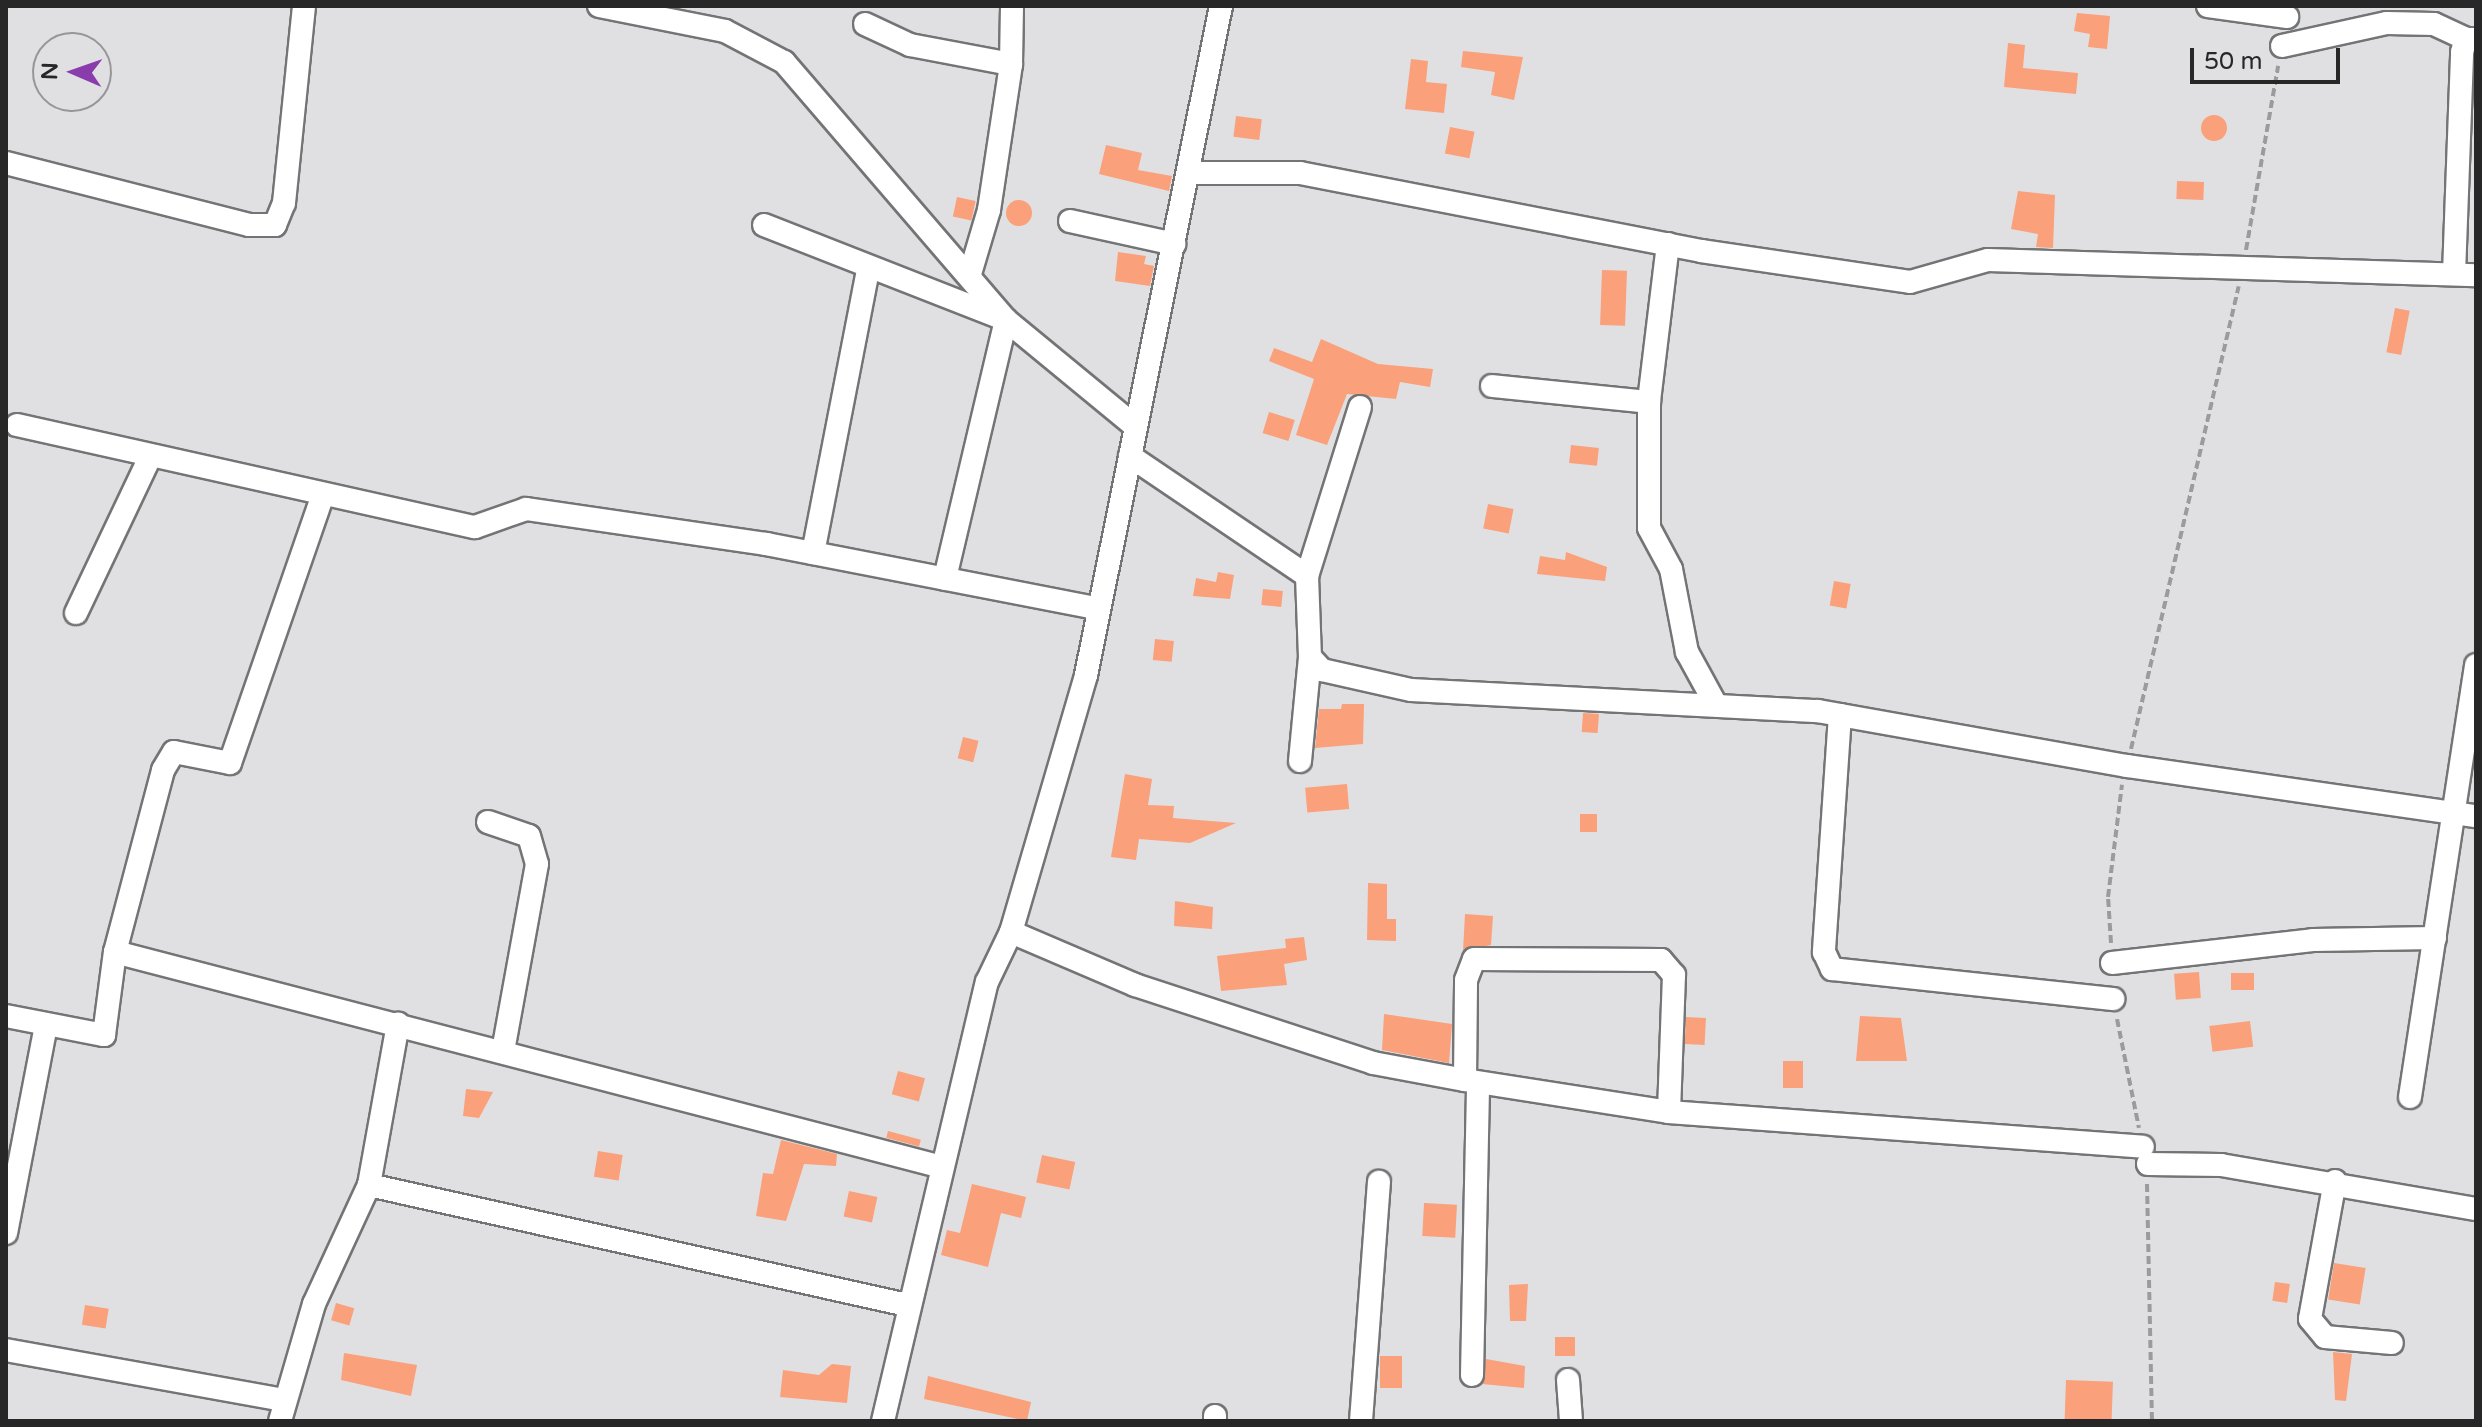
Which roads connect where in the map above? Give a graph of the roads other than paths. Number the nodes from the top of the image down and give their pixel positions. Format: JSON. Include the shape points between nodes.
{"nodes":[{"id":1,"x":304,"y":6,"type":"edge"},
{"id":2,"x":599,"y":6,"type":"edge"},
{"id":3,"x":1012,"y":6,"type":"edge"},
{"id":4,"x":1221,"y":6,"type":"edge"},
{"id":5,"x":2208,"y":6,"type":"edge"},
{"id":6,"x":2287,"y":17,"type":"dead end"},
{"id":7,"x":865,"y":24,"type":"dead end"},
{"id":8,"x":2471,"y":39,"type":"edge"},
{"id":9,"x":2282,"y":46,"type":"road end"},
{"id":10,"x":1011,"y":64,"type":"junction"},
{"id":11,"x":2467,"y":158,"type":"edge"},
{"id":12,"x":6,"y":163,"type":"edge"},
{"id":13,"x":1191,"y":173,"type":"junction"},
{"id":14,"x":1070,"y":221,"type":"dead end"},
{"id":15,"x":764,"y":225,"type":"dead end"},
{"id":16,"x":1175,"y":244,"type":"junction"},
{"id":17,"x":1668,"y":244,"type":"junction"},
{"id":18,"x":868,"y":270,"type":"junction"},
{"id":19,"x":970,"y":274,"type":"junction"},
{"id":20,"x":2465,"y":274,"type":"edge"},
{"id":21,"x":1006,"y":320,"type":"junction"},
{"id":22,"x":1492,"y":386,"type":"dead end"},
{"id":23,"x":1649,"y":402,"type":"junction"},
{"id":24,"x":1360,"y":407,"type":"dead end"},
{"id":25,"x":17,"y":425,"type":"dead end"},
{"id":26,"x":1136,"y":427,"type":"junction"},
{"id":27,"x":1130,"y":456,"type":"junction"},
{"id":28,"x":150,"y":457,"type":"junction"},
{"id":29,"x":322,"y":498,"type":"junction"},
{"id":30,"x":813,"y":553,"type":"junction"},
{"id":31,"x":1307,"y":576,"type":"junction"},
{"id":32,"x":945,"y":579,"type":"junction"},
{"id":33,"x":1099,"y":609,"type":"junction"},
{"id":34,"x":76,"y":613,"type":"dead end"},
{"id":35,"x":1310,"y":657,"type":"junction"},
{"id":36,"x":2475,"y":675,"type":"edge"},
{"id":37,"x":1716,"y":705,"type":"junction"},
{"id":38,"x":1840,"y":715,"type":"junction"},
{"id":39,"x":1300,"y":761,"type":"dead end"},
{"id":40,"x":2466,"y":814,"type":"edge"},
{"id":41,"x":488,"y":822,"type":"dead end"},
{"id":42,"x":1011,"y":932,"type":"junction"},
{"id":43,"x":2435,"y":938,"type":"junction"},
{"id":44,"x":115,"y":952,"type":"junction"},
{"id":45,"x":2112,"y":963,"type":"road end"},
{"id":46,"x":2113,"y":999,"type":"road end"},
{"id":47,"x":6,"y":1016,"type":"edge"},
{"id":48,"x":398,"y":1024,"type":"junction"},
{"id":49,"x":46,"y":1025,"type":"junction"},
{"id":50,"x":503,"y":1051,"type":"junction"},
{"id":51,"x":1471,"y":1082,"type":"junction"},
{"id":52,"x":2410,"y":1097,"type":"dead end"},
{"id":53,"x":1669,"y":1112,"type":"junction"},
{"id":54,"x":942,"y":1167,"type":"junction"},
{"id":55,"x":2335,"y":1181,"type":"junction"},
{"id":56,"x":1379,"y":1182,"type":"dead end"},
{"id":57,"x":369,"y":1185,"type":"junction"},
{"id":58,"x":2476,"y":1208,"type":"edge"},
{"id":59,"x":6,"y":1233,"type":"edge"},
{"id":60,"x":907,"y":1305,"type":"junction"},
{"id":61,"x":2392,"y":1343,"type":"dead end"},
{"id":62,"x":6,"y":1350,"type":"edge"},
{"id":63,"x":1472,"y":1375,"type":"dead end"},
{"id":64,"x":1568,"y":1380,"type":"dead end"},
{"id":65,"x":283,"y":1410,"type":"edge"},
{"id":66,"x":883,"y":1421,"type":"edge"},
{"id":67,"x":1361,"y":1421,"type":"edge"},
{"id":68,"x":1571,"y":1421,"type":"edge"}],
"edges":[{"from":1,"to":12,"type":"street","via":[[284,203],[275,225],[249,225]]},
{"from":2,"to":19,"type":"street","via":[[725,31],[784,62]]},
{"from":3,"to":10,"type":"street"},
{"from":4,"to":13,"type":"street"},
{"from":5,"to":6,"type":"street"},
{"from":7,"to":10,"type":"street","via":[[910,45]]},
{"from":8,"to":9,"type":"street","via":[[2434,24],[2387,23]]},
{"from":8,"to":11,"type":"street"},
{"from":10,"to":19,"type":"street","via":[[989,210]]},
{"from":11,"to":20,"type":"street"},
{"from":13,"to":16,"type":"street"},
{"from":13,"to":17,"type":"street","via":[[1300,173]]},
{"from":14,"to":16,"type":"street"},
{"from":15,"to":18,"type":"street"},
{"from":16,"to":26,"type":"street"},
{"from":17,"to":20,"type":"street","via":[[1910,282],[1988,260],[2243,272]]},
{"from":17,"to":23,"type":"street"},
{"from":18,"to":21,"type":"street"},
{"from":18,"to":30,"type":"street"},
{"from":19,"to":21,"type":"street"},
{"from":21,"to":26,"type":"street"},
{"from":21,"to":32,"type":"street"},
{"from":22,"to":23,"type":"street"},
{"from":23,"to":37,"type":"street","via":[[1650,539],[1671,569],[1678,625]]},
{"from":24,"to":31,"type":"street"},
{"from":25,"to":28,"type":"street"},
{"from":26,"to":27,"type":"street"},
{"from":27,"to":31,"type":"street"},
{"from":27,"to":33,"type":"street"},
{"from":28,"to":29,"type":"street"},
{"from":28,"to":34,"type":"street"},
{"from":29,"to":30,"type":"street","via":[[475,527],[526,509]]},
{"from":29,"to":44,"type":"street","via":[[230,763],[174,752],[163,770]]},
{"from":30,"to":32,"type":"street"},
{"from":31,"to":35,"type":"street"},
{"from":32,"to":33,"type":"street"},
{"from":33,"to":42,"type":"street","via":[[1053,799]]},
{"from":35,"to":37,"type":"street","via":[[1322,670],[1411,690]]},
{"from":35,"to":39,"type":"street"},
{"from":36,"to":40,"type":"street"},
{"from":37,"to":38,"type":"street"},
{"from":38,"to":40,"type":"street","via":[[2127,766]]},
{"from":38,"to":46,"type":"street","via":[[1824,952],[1832,969]]},
{"from":40,"to":43,"type":"street"},
{"from":41,"to":50,"type":"street","via":[[529,836],[537,864]]},
{"from":42,"to":51,"type":"street","via":[[1179,1000],[1373,1063]]},
{"from":42,"to":54,"type":"street","via":[[987,982]]},
{"from":43,"to":45,"type":"street","via":[[2313,940]]},
{"from":43,"to":52,"type":"street"},
{"from":44,"to":48,"type":"street"},
{"from":44,"to":49,"type":"street","via":[[104,1035]]},
{"from":47,"to":49,"type":"street"},
{"from":48,"to":50,"type":"street"},
{"from":48,"to":57,"type":"street"},
{"from":49,"to":59,"type":"street"},
{"from":50,"to":54,"type":"street"},
{"from":51,"to":53,"type":"street"},
{"from":51,"to":53,"type":"street","via":[[1466,980],[1474,959],[1661,960],[1674,975]]},
{"from":51,"to":63,"type":"street"},
{"from":53,"to":55,"type":"street","via":[[2145,1156]]},
{"from":54,"to":60,"type":"street"},
{"from":55,"to":58,"type":"street"},
{"from":55,"to":61,"type":"street","via":[[2310,1319],[2325,1337]]},
{"from":56,"to":67,"type":"street"},
{"from":57,"to":60,"type":"street"},
{"from":57,"to":65,"type":"street","via":[[314,1304]]},
{"from":60,"to":66,"type":"street"},
{"from":62,"to":65,"type":"street"},
{"from":64,"to":68,"type":"street"}]}
